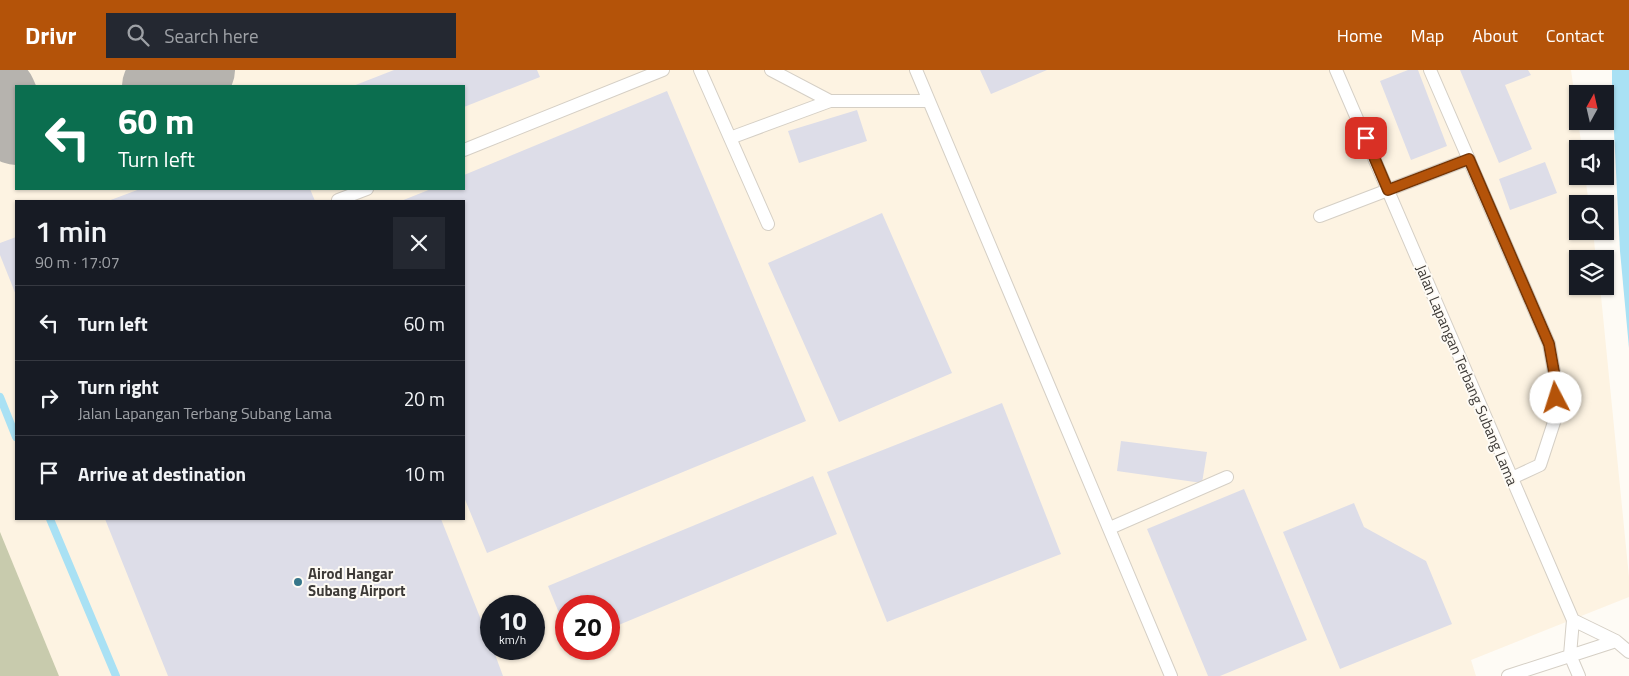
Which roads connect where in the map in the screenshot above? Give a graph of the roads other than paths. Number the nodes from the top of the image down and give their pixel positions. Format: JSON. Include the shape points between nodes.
{"nodes":[{"id":1,"x":663,"y":70,"type":"edge"},
{"id":2,"x":700,"y":70,"type":"edge"},
{"id":3,"x":771,"y":70,"type":"edge"},
{"id":4,"x":916,"y":70,"type":"edge"},
{"id":5,"x":1336,"y":70,"type":"edge"},
{"id":6,"x":1430,"y":70,"type":"edge"},
{"id":7,"x":830,"y":101,"type":"junction"},
{"id":8,"x":930,"y":101,"type":"junction"},
{"id":9,"x":730,"y":138,"type":"junction"},
{"id":10,"x":465,"y":150,"type":"edge"},
{"id":11,"x":1469,"y":159,"type":"junction"},
{"id":12,"x":364,"y":190,"type":"edge"},
{"id":13,"x":1388,"y":190,"type":"junction"},
{"id":14,"x":338,"y":200,"type":"edge"},
{"id":15,"x":1320,"y":216,"type":"dead end"},
{"id":16,"x":768,"y":224,"type":"dead end"},
{"id":17,"x":1226,"y":477,"type":"dead end"},
{"id":18,"x":1512,"y":478,"type":"junction"},
{"id":19,"x":1110,"y":528,"type":"junction"},
{"id":20,"x":1572,"y":620,"type":"junction"},
{"id":21,"x":1616,"y":641,"type":"junction"},
{"id":22,"x":1629,"y":652,"type":"edge"},
{"id":23,"x":1570,"y":654,"type":"junction"},
{"id":24,"x":1171,"y":676,"type":"edge"},
{"id":25,"x":1508,"y":676,"type":"edge"},
{"id":26,"x":1579,"y":676,"type":"edge"}],
"edges":[{"from":1,"to":10,"type":"lane"},
{"from":2,"to":9,"type":"lane"},
{"from":3,"to":7,"type":"lane"},
{"from":4,"to":8,"type":"lane"},
{"from":5,"to":13,"type":"lane","name":"Jalan Lapangan Terbang Subang Lama"},
{"from":6,"to":11,"type":"lane"},
{"from":7,"to":8,"type":"lane"},
{"from":7,"to":9,"type":"lane"},
{"from":8,"to":19,"type":"lane"},
{"from":9,"to":16,"type":"lane"},
{"from":11,"to":13,"type":"lane"},
{"from":11,"to":18,"type":"lane","via":[[1549,344],[1556,383],[1557,414],[1540,465]]},
{"from":12,"to":14,"type":"lane"},
{"from":13,"to":15,"type":"lane"},
{"from":13,"to":18,"type":"lane","name":"Jalan Lapangan Terbang Subang Lama"},
{"from":17,"to":19,"type":"lane"},
{"from":18,"to":20,"type":"lane","name":"Jalan Lapangan Terbang Subang Lama"},
{"from":19,"to":24,"type":"lane"},
{"from":20,"to":21,"type":"lane"},
{"from":20,"to":23,"type":"lane"},
{"from":21,"to":22,"type":"lane"},
{"from":21,"to":23,"type":"lane"},
{"from":23,"to":25,"type":"lane"},
{"from":23,"to":26,"type":"lane"}]}
